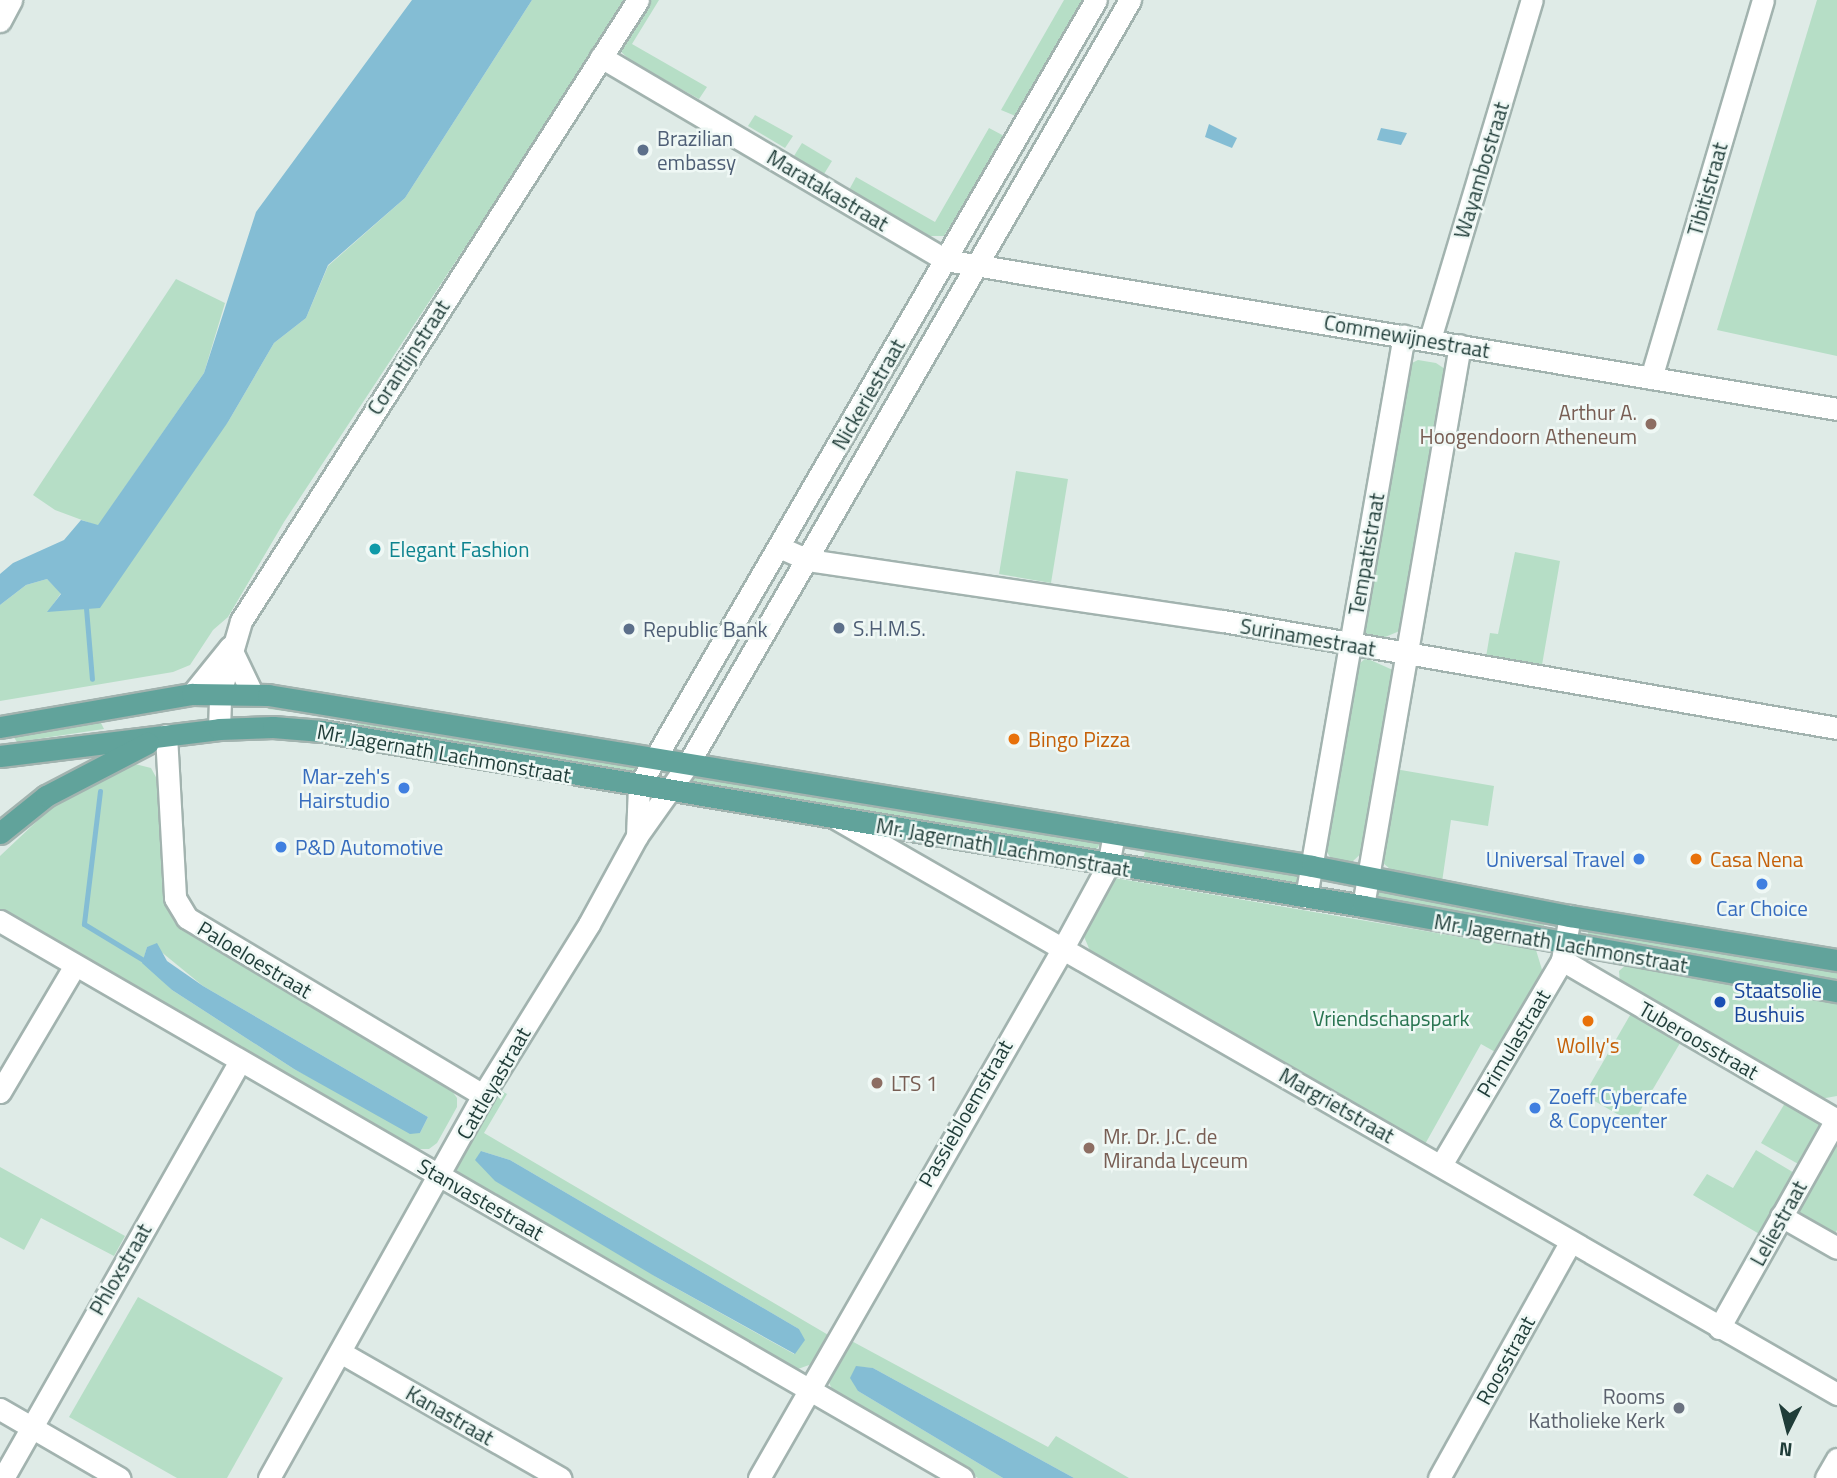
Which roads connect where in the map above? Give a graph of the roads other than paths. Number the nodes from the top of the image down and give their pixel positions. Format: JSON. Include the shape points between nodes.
{"nodes":[{"id":1,"x":11,"y":0,"type":"edge"},
{"id":2,"x":638,"y":0,"type":"edge"},
{"id":3,"x":1096,"y":0,"type":"edge"},
{"id":4,"x":1130,"y":0,"type":"edge"},
{"id":5,"x":1532,"y":0,"type":"edge"},
{"id":6,"x":1763,"y":0,"type":"edge"},
{"id":7,"x":0,"y":21,"type":"edge"},
{"id":8,"x":601,"y":57,"type":"junction"},
{"id":9,"x":945,"y":260,"type":"junction"},
{"id":10,"x":976,"y":268,"type":"junction"},
{"id":11,"x":1404,"y":335,"type":"junction"},
{"id":12,"x":1430,"y":340,"type":"junction"},
{"id":13,"x":1460,"y":345,"type":"junction"},
{"id":14,"x":1651,"y":378,"type":"junction"},
{"id":15,"x":1837,"y":409,"type":"edge"},
{"id":16,"x":779,"y":547,"type":"junction"},
{"id":17,"x":808,"y":560,"type":"junction"},
{"id":18,"x":1350,"y":645,"type":"junction"},
{"id":19,"x":230,"y":647,"type":"junction"},
{"id":20,"x":1406,"y":654,"type":"junction"},
{"id":21,"x":220,"y":693,"type":"junction"},
{"id":22,"x":252,"y":693,"type":"junction"},
{"id":23,"x":192,"y":694,"type":"junction"},
{"id":24,"x":0,"y":727,"type":"edge"},
{"id":25,"x":1837,"y":728,"type":"edge"},
{"id":26,"x":219,"y":729,"type":"junction"},
{"id":27,"x":166,"y":735,"type":"junction"},
{"id":28,"x":0,"y":756,"type":"edge"},
{"id":29,"x":657,"y":759,"type":"junction"},
{"id":30,"x":688,"y":764,"type":"junction"},
{"id":31,"x":639,"y":786,"type":"junction"},
{"id":32,"x":668,"y":792,"type":"junction"},
{"id":33,"x":835,"y":817,"type":"junction"},
{"id":34,"x":0,"y":832,"type":"edge"},
{"id":35,"x":1114,"y":834,"type":"junction"},
{"id":36,"x":636,"y":836,"type":"junction"},
{"id":37,"x":1108,"y":865,"type":"junction"},
{"id":38,"x":1312,"y":866,"type":"junction"},
{"id":39,"x":1368,"y":877,"type":"junction"},
{"id":40,"x":1306,"y":897,"type":"junction"},
{"id":41,"x":1363,"y":906,"type":"junction"},
{"id":42,"x":1570,"y":916,"type":"junction"},
{"id":43,"x":0,"y":921,"type":"edge"},
{"id":44,"x":1063,"y":948,"type":"junction"},
{"id":45,"x":1563,"y":953,"type":"junction"},
{"id":46,"x":1837,"y":960,"type":"edge"},
{"id":47,"x":75,"y":965,"type":"junction"},
{"id":48,"x":1837,"y":991,"type":"edge"},
{"id":49,"x":239,"y":1062,"type":"junction"},
{"id":50,"x":0,"y":1092,"type":"edge"},
{"id":51,"x":484,"y":1095,"type":"junction"},
{"id":52,"x":1837,"y":1119,"type":"edge"},
{"id":53,"x":1441,"y":1165,"type":"junction"},
{"id":54,"x":441,"y":1175,"type":"junction"},
{"id":55,"x":1781,"y":1216,"type":"junction"},
{"id":56,"x":1570,"y":1243,"type":"junction"},
{"id":57,"x":1837,"y":1248,"type":"edge"},
{"id":58,"x":1719,"y":1328,"type":"junction"},
{"id":59,"x":340,"y":1352,"type":"junction"},
{"id":60,"x":810,"y":1391,"type":"junction"},
{"id":61,"x":1837,"y":1394,"type":"edge"},
{"id":62,"x":0,"y":1409,"type":"edge"},
{"id":63,"x":30,"y":1425,"type":"junction"},
{"id":64,"x":1837,"y":1459,"type":"edge"},
{"id":65,"x":3,"y":1478,"type":"edge"},
{"id":66,"x":119,"y":1478,"type":"edge"},
{"id":67,"x":269,"y":1478,"type":"edge"},
{"id":68,"x":560,"y":1478,"type":"edge"},
{"id":69,"x":759,"y":1478,"type":"edge"},
{"id":70,"x":962,"y":1478,"type":"edge"},
{"id":71,"x":1439,"y":1478,"type":"edge"},
{"id":72,"x":1826,"y":1478,"type":"edge"}],
"edges":[{"from":1,"to":7,"type":"street"},
{"from":2,"to":8,"type":"street","name":"Corantijnstraat"},
{"from":3,"to":9,"type":"street","name":"Nickeriestraat"},
{"from":4,"to":10,"type":"street","name":"Nickeriestraat"},
{"from":5,"to":12,"type":"street","name":"Wayambostraat"},
{"from":6,"to":14,"type":"street","name":"Tibitistraat"},
{"from":8,"to":9,"type":"street","name":"Maratakastraat"},
{"from":8,"to":19,"type":"street","name":"Corantijnstraat","via":[[270,572]]},
{"from":9,"to":10,"type":"street","name":"Maratakastraat"},
{"from":9,"to":16,"type":"street","name":"Nickeriestraat"},
{"from":10,"to":11,"type":"street","name":"Commewijnestraat"},
{"from":10,"to":17,"type":"street","name":"Nickeriestraat"},
{"from":11,"to":12,"type":"street","name":"Commewijnestraat"},
{"from":11,"to":18,"type":"street","name":"Tempatistraat"},
{"from":12,"to":13,"type":"street","name":"Commewijnestraat"},
{"from":13,"to":14,"type":"street","name":"Commewijnestraat"},
{"from":13,"to":20,"type":"street"},
{"from":14,"to":15,"type":"street","name":"Commewijnestraat"},
{"from":16,"to":17,"type":"street","name":"Surinamestraat"},
{"from":16,"to":29,"type":"street","name":"Nickeriestraat"},
{"from":17,"to":18,"type":"street","name":"Surinamestraat","via":[[1223,621]]},
{"from":17,"to":30,"type":"street","name":"Nickeriestraat"},
{"from":18,"to":20,"type":"street","name":"Surinamestraat"},
{"from":18,"to":38,"type":"street","name":"Tempatistraat"},
{"from":19,"to":21,"type":"street","name":"Corantijnstraat"},
{"from":19,"to":22,"type":"street"},
{"from":19,"to":23,"type":"street"},
{"from":20,"to":25,"type":"street","name":"Surinamestraat"},
{"from":20,"to":39,"type":"street"},
{"from":21,"to":22,"type":"main road","name":"Mr. Jagernath Lachmonstraat"},
{"from":21,"to":23,"type":"main road","name":"Mr. Jagernath Lachmonstraat"},
{"from":21,"to":26,"type":"street","name":"Corantijnstraat"},
{"from":22,"to":29,"type":"main road","name":"Mr. Jagernath Lachmonstraat"},
{"from":23,"to":24,"type":"main road","name":"Mr. Jagernath Lachmonstraat"},
{"from":26,"to":27,"type":"main road","name":"Mr. Jagernath Lachmonstraat"},
{"from":26,"to":31,"type":"main road","name":"Mr. Jagernath Lachmonstraat","via":[[273,727],[322,732]]},
{"from":27,"to":28,"type":"main road","name":"Mr. Jagernath Lachmonstraat"},
{"from":27,"to":34,"type":"main road","via":[[95,767]]},
{"from":27,"to":51,"type":"street","name":"Paloeloestraat","via":[[175,898],[187,918]]},
{"from":29,"to":30,"type":"main road","name":"Mr. Jagernath Lachmonstraat"},
{"from":29,"to":31,"type":"street","name":"Nickeriestraat"},
{"from":30,"to":32,"type":"street","name":"Cattleyastraat"},
{"from":30,"to":35,"type":"main road","name":"Mr. Jagernath Lachmonstraat"},
{"from":31,"to":32,"type":"main road","name":"Mr. Jagernath Lachmonstraat"},
{"from":31,"to":36,"type":"street","name":"Cattleyastraat"},
{"from":32,"to":33,"type":"main road","name":"Mr. Jagernath Lachmonstraat"},
{"from":32,"to":36,"type":"street","name":"Cattleyastraat"},
{"from":33,"to":37,"type":"main road","name":"Mr. Jagernath Lachmonstraat"},
{"from":33,"to":44,"type":"street","name":"Margrietstraat"},
{"from":35,"to":37,"type":"street","name":"Passiebloemstraat"},
{"from":35,"to":38,"type":"main road","name":"Mr. Jagernath Lachmonstraat"},
{"from":36,"to":51,"type":"street","name":"Cattleyastraat","via":[[589,924]]},
{"from":37,"to":40,"type":"main road","name":"Mr. Jagernath Lachmonstraat"},
{"from":37,"to":44,"type":"street","name":"Passiebloemstraat"},
{"from":38,"to":39,"type":"main road","name":"Mr. Jagernath Lachmonstraat"},
{"from":38,"to":40,"type":"street","name":"Tempatistraat"},
{"from":39,"to":41,"type":"street"},
{"from":39,"to":42,"type":"main road","name":"Mr. Jagernath Lachmonstraat"},
{"from":40,"to":41,"type":"main road","name":"Mr. Jagernath Lachmonstraat"},
{"from":41,"to":45,"type":"main road","name":"Mr. Jagernath Lachmonstraat"},
{"from":42,"to":45,"type":"street","name":"Primulastraat"},
{"from":42,"to":46,"type":"main road","name":"Mr. Jagernath Lachmonstraat"},
{"from":43,"to":47,"type":"street","name":"Stanvastestraat"},
{"from":44,"to":53,"type":"street","name":"Margrietstraat"},
{"from":44,"to":60,"type":"street","name":"Passiebloemstraat"},
{"from":45,"to":48,"type":"main road","name":"Mr. Jagernath Lachmonstraat"},
{"from":45,"to":52,"type":"street","name":"Tuberoosstraat"},
{"from":45,"to":53,"type":"street","name":"Primulastraat"},
{"from":47,"to":49,"type":"street","name":"Stanvastestraat"},
{"from":47,"to":50,"type":"street"},
{"from":49,"to":54,"type":"street","name":"Stanvastestraat"},
{"from":49,"to":63,"type":"street","name":"Phloxstraat"},
{"from":51,"to":54,"type":"street","name":"Cattleyastraat"},
{"from":52,"to":55,"type":"street","name":"Leliestraat"},
{"from":53,"to":56,"type":"street","name":"Margrietstraat"},
{"from":54,"to":59,"type":"street","name":"Cattleyastraat"},
{"from":54,"to":60,"type":"street","name":"Stanvastestraat"},
{"from":55,"to":57,"type":"street"},
{"from":55,"to":58,"type":"street","name":"Leliestraat"},
{"from":56,"to":58,"type":"street","name":"Margrietstraat"},
{"from":56,"to":71,"type":"street","name":"Roosstraat"},
{"from":58,"to":61,"type":"street","name":"Margrietstraat"},
{"from":59,"to":67,"type":"street","name":"Cattleyastraat"},
{"from":59,"to":68,"type":"street","name":"Kanastraat"},
{"from":60,"to":69,"type":"street","name":"Passiebloemstraat"},
{"from":60,"to":70,"type":"street","name":"Stanvastestraat"},
{"from":62,"to":63,"type":"street"},
{"from":63,"to":65,"type":"street","name":"Phloxstraat"},
{"from":63,"to":66,"type":"street"},
{"from":64,"to":72,"type":"street"}]}
